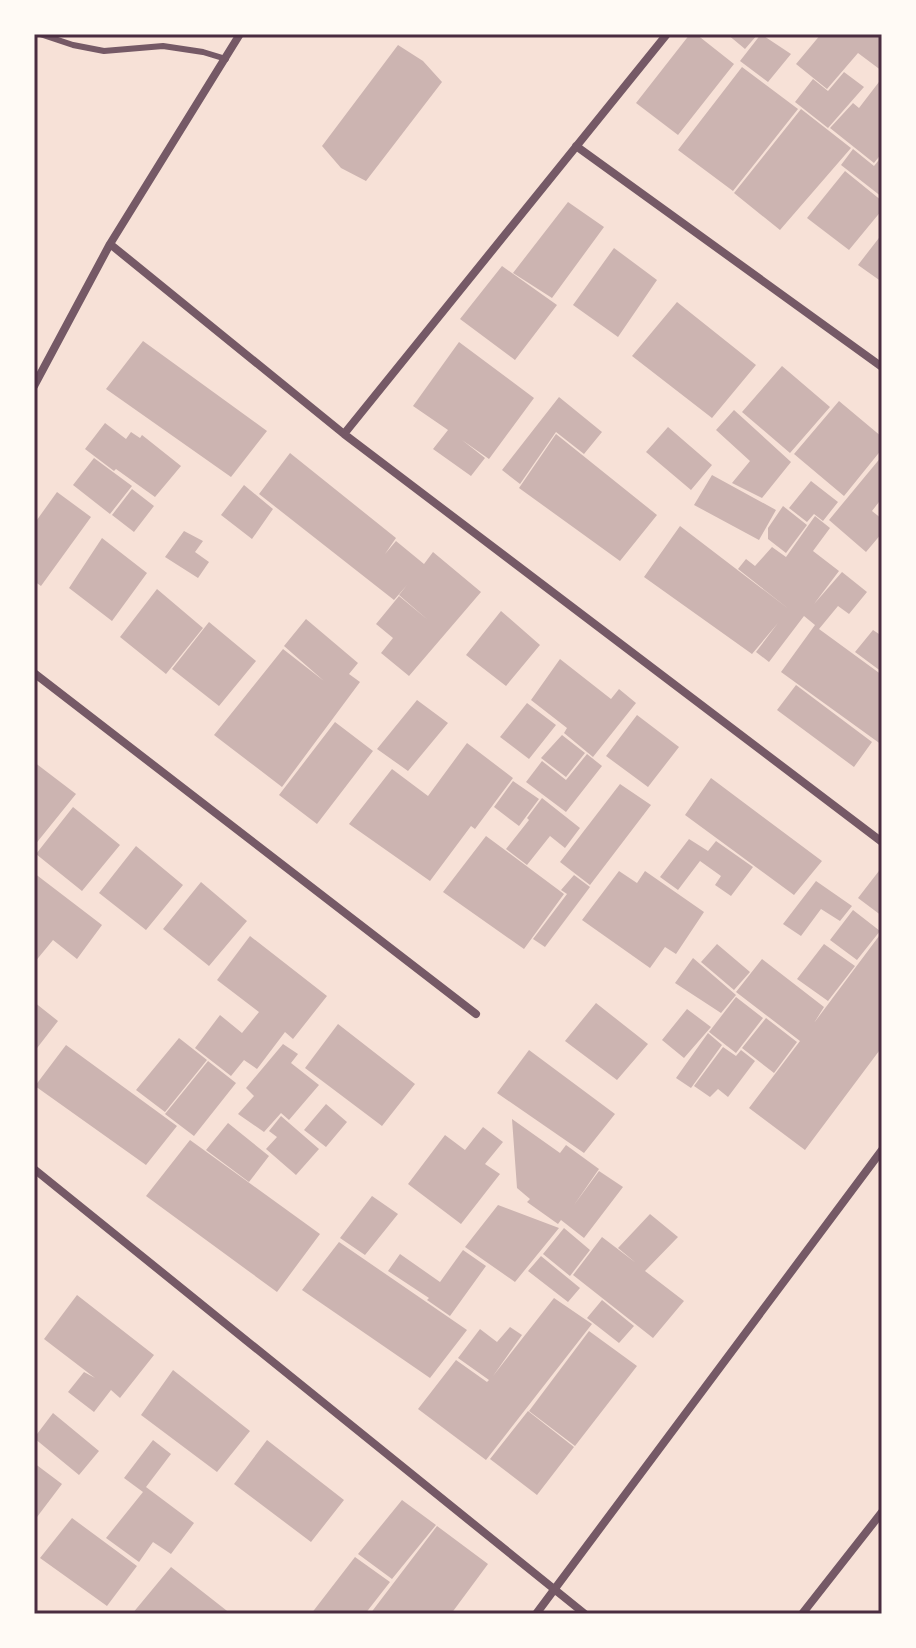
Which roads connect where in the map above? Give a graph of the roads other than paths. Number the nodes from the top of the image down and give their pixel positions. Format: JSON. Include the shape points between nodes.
{"nodes":[{"id":1,"x":40,"y":34,"type":"edge"},
{"id":2,"x":240,"y":34,"type":"edge"},
{"id":3,"x":667,"y":34,"type":"edge"},
{"id":4,"x":226,"y":59,"type":"junction"},
{"id":5,"x":576,"y":146,"type":"junction"},
{"id":6,"x":110,"y":244,"type":"junction"},
{"id":7,"x":882,"y":367,"type":"edge"},
{"id":8,"x":34,"y":386,"type":"edge"},
{"id":9,"x":344,"y":434,"type":"junction"},
{"id":10,"x":34,"y":673,"type":"edge"},
{"id":11,"x":882,"y":842,"type":"edge"},
{"id":12,"x":476,"y":1014,"type":"dead end"},
{"id":13,"x":882,"y":1150,"type":"edge"},
{"id":14,"x":34,"y":1169,"type":"edge"},
{"id":15,"x":882,"y":1512,"type":"edge"},
{"id":16,"x":554,"y":1591,"type":"junction"},
{"id":17,"x":536,"y":1614,"type":"edge"},
{"id":18,"x":585,"y":1614,"type":"edge"},
{"id":19,"x":802,"y":1614,"type":"edge"}],
"edges":[{"from":1,"to":4,"type":"lane","via":[[104,51],[163,46]]},
{"from":2,"to":4,"type":"street"},
{"from":3,"to":5,"type":"street"},
{"from":4,"to":6,"type":"street"},
{"from":5,"to":7,"type":"street"},
{"from":5,"to":9,"type":"street"},
{"from":6,"to":8,"type":"street"},
{"from":6,"to":9,"type":"street"},
{"from":9,"to":11,"type":"street"},
{"from":10,"to":12,"type":"street"},
{"from":13,"to":16,"type":"street"},
{"from":14,"to":16,"type":"street"},
{"from":15,"to":19,"type":"street"},
{"from":16,"to":17,"type":"street"},
{"from":16,"to":18,"type":"street"}]}
